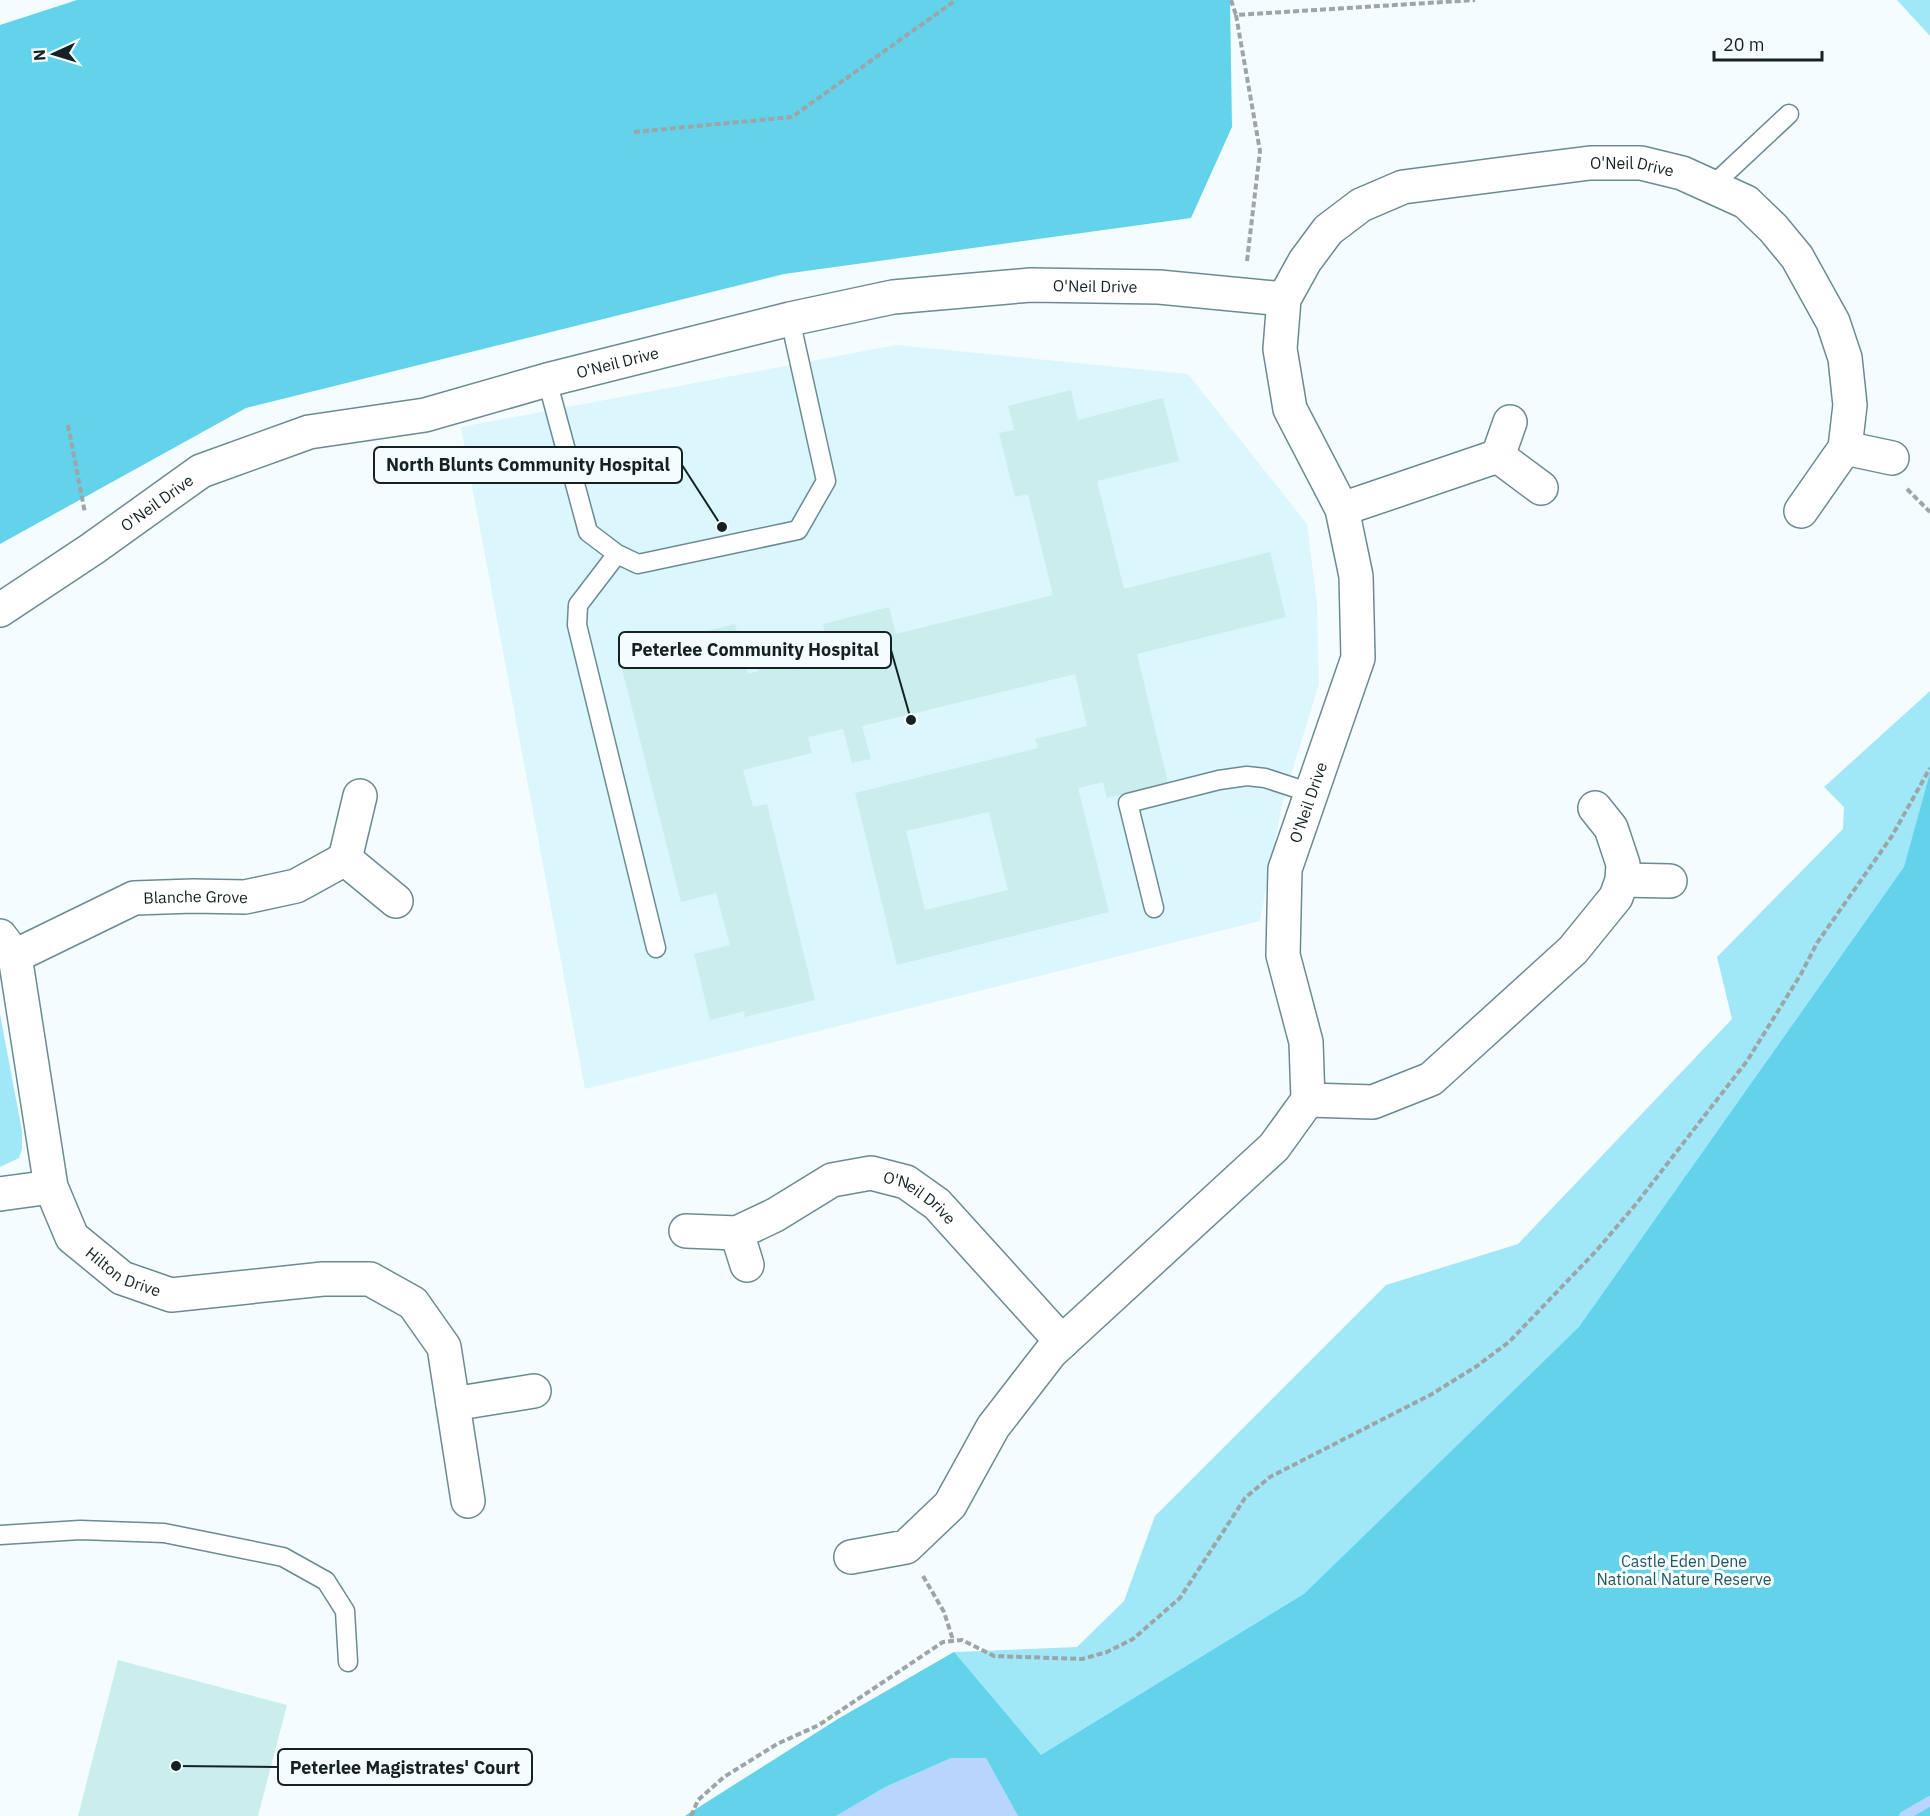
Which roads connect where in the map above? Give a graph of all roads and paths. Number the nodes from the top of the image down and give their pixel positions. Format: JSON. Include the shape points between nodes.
{"nodes":[{"id":1,"x":956,"y":0,"type":"edge"},
{"id":2,"x":1231,"y":0,"type":"edge"},
{"id":3,"x":1474,"y":0,"type":"edge"},
{"id":4,"x":1236,"y":15,"type":"junction"},
{"id":5,"x":1789,"y":114,"type":"dead end"},
{"id":6,"x":634,"y":132,"type":"dead end"},
{"id":7,"x":1712,"y":186,"type":"junction"},
{"id":8,"x":1243,"y":295,"type":"junction"},
{"id":9,"x":1284,"y":299,"type":"junction"},
{"id":10,"x":790,"y":319,"type":"junction"},
{"id":11,"x":547,"y":380,"type":"junction"},
{"id":12,"x":1510,"y":422,"type":"dead end"},
{"id":13,"x":68,"y":425,"type":"dead end"},
{"id":14,"x":1845,"y":448,"type":"junction"},
{"id":15,"x":1498,"y":456,"type":"junction"},
{"id":16,"x":1892,"y":458,"type":"dead end"},
{"id":17,"x":1542,"y":488,"type":"dead end"},
{"id":18,"x":1342,"y":509,"type":"junction"},
{"id":19,"x":1801,"y":511,"type":"dead end"},
{"id":20,"x":92,"y":549,"type":"junction"},
{"id":21,"x":617,"y":554,"type":"junction"},
{"id":22,"x":0,"y":610,"type":"edge"},
{"id":23,"x":1930,"y":768,"type":"edge"},
{"id":24,"x":1311,"y":793,"type":"junction"},
{"id":25,"x":360,"y":796,"type":"dead end"},
{"id":26,"x":1595,"y":808,"type":"dead end"},
{"id":27,"x":345,"y":859,"type":"junction"},
{"id":28,"x":1622,"y":880,"type":"junction"},
{"id":29,"x":1670,"y":881,"type":"dead end"},
{"id":30,"x":396,"y":901,"type":"dead end"},
{"id":31,"x":1154,"y":908,"type":"dead end"},
{"id":32,"x":8,"y":946,"type":"edge"},
{"id":33,"x":656,"y":948,"type":"dead end"},
{"id":34,"x":1308,"y":1100,"type":"junction"},
{"id":35,"x":51,"y":1187,"type":"junction"},
{"id":36,"x":0,"y":1194,"type":"edge"},
{"id":37,"x":686,"y":1231,"type":"dead end"},
{"id":38,"x":737,"y":1233,"type":"junction"},
{"id":39,"x":747,"y":1265,"type":"dead end"},
{"id":40,"x":1062,"y":1342,"type":"junction"},
{"id":41,"x":534,"y":1391,"type":"dead end"},
{"id":42,"x":453,"y":1404,"type":"junction"},
{"id":43,"x":468,"y":1501,"type":"dead end"},
{"id":44,"x":0,"y":1535,"type":"edge"},
{"id":45,"x":906,"y":1547,"type":"junction"},
{"id":46,"x":851,"y":1557,"type":"dead end"},
{"id":47,"x":953,"y":1640,"type":"junction"},
{"id":48,"x":348,"y":1662,"type":"dead end"},
{"id":49,"x":691,"y":1816,"type":"edge"}],
"edges":[{"from":1,"to":6,"type":"path","via":[[792,117]]},
{"from":2,"to":4,"type":"path"},
{"from":3,"to":4,"type":"path"},
{"from":4,"to":8,"type":"path","via":[[1260,151]]},
{"from":5,"to":7,"type":"lane"},
{"from":7,"to":9,"type":"street","name":"O'Neil Drive","via":[[1682,173],[1641,164],[1590,163],[1403,187],[1361,206],[1328,230]]},
{"from":7,"to":14,"type":"street","name":"O'Neil Drive","via":[[1746,202],[1773,228],[1797,257],[1833,322],[1845,358],[1850,405]]},
{"from":8,"to":9,"type":"street","name":"O'Neil Drive"},
{"from":8,"to":10,"type":"street","name":"O'Neil Drive","via":[[1159,287],[1031,285],[893,297]]},
{"from":9,"to":18,"type":"street","name":"O'Neil Drive","via":[[1280,349],[1290,409]]},
{"from":10,"to":11,"type":"street","name":"O'Neil Drive"},
{"from":10,"to":21,"type":"lane","via":[[826,481],[798,530],[638,564]]},
{"from":11,"to":20,"type":"street","name":"O'Neil Drive","via":[[425,415],[309,432],[201,471]]},
{"from":11,"to":21,"type":"lane","via":[[588,532]]},
{"from":12,"to":15,"type":"street"},
{"from":13,"to":20,"type":"path"},
{"from":14,"to":16,"type":"street"},
{"from":14,"to":19,"type":"street","name":"O'Neil Drive"},
{"from":15,"to":17,"type":"street"},
{"from":15,"to":18,"type":"street"},
{"from":18,"to":24,"type":"street","name":"O'Neil Drive","via":[[1356,576],[1358,658]]},
{"from":20,"to":22,"type":"street","name":"O'Neil Drive"},
{"from":21,"to":33,"type":"lane","via":[[578,605],[577,625]]},
{"from":23,"to":47,"type":"path","via":[[1892,836],[1817,943],[1747,1060],[1636,1204],[1509,1342],[1432,1394],[1270,1477],[1245,1498],[1180,1598],[1133,1639],[1082,1659],[994,1656],[962,1640]]},
{"from":24,"to":31,"type":"lane","via":[[1247,776],[1128,802]]},
{"from":24,"to":34,"type":"street","name":"O'Neil Drive","via":[[1285,869],[1283,955],[1306,1042]]},
{"from":25,"to":27,"type":"street"},
{"from":26,"to":28,"type":"street","via":[[1611,828],[1623,864]]},
{"from":27,"to":30,"type":"street"},
{"from":27,"to":32,"type":"street","name":"Blanche Grove","via":[[296,886],[245,897],[134,898]]},
{"from":28,"to":29,"type":"street"},
{"from":28,"to":34,"type":"street","via":[[1616,897],[1573,950],[1431,1079],[1373,1102]]},
{"from":32,"to":35,"type":"street","name":"Hilton Drive"},
{"from":34,"to":40,"type":"street","via":[[1274,1147]]},
{"from":35,"to":36,"type":"street"},
{"from":35,"to":42,"type":"street","name":"Hilton Drive","via":[[72,1237],[122,1278],[171,1295],[323,1279],[370,1279],[412,1302],[444,1347]]},
{"from":37,"to":38,"type":"street","name":"O'Neil Drive"},
{"from":38,"to":39,"type":"street"},
{"from":38,"to":40,"type":"street","name":"O'Neil Drive","via":[[832,1180],[871,1173],[906,1182],[937,1204]]},
{"from":40,"to":45,"type":"street","via":[[993,1427],[950,1505]]},
{"from":41,"to":42,"type":"street"},
{"from":42,"to":43,"type":"street","name":"Hilton Drive"},
{"from":44,"to":48,"type":"lane","via":[[80,1530],[164,1533],[283,1557],[326,1581],[345,1611]]},
{"from":45,"to":46,"type":"street"},
{"from":45,"to":47,"type":"path","via":[[944,1612]]},
{"from":47,"to":49,"type":"path","via":[[943,1642],[819,1725],[777,1744],[724,1777],[698,1800]]}]}
